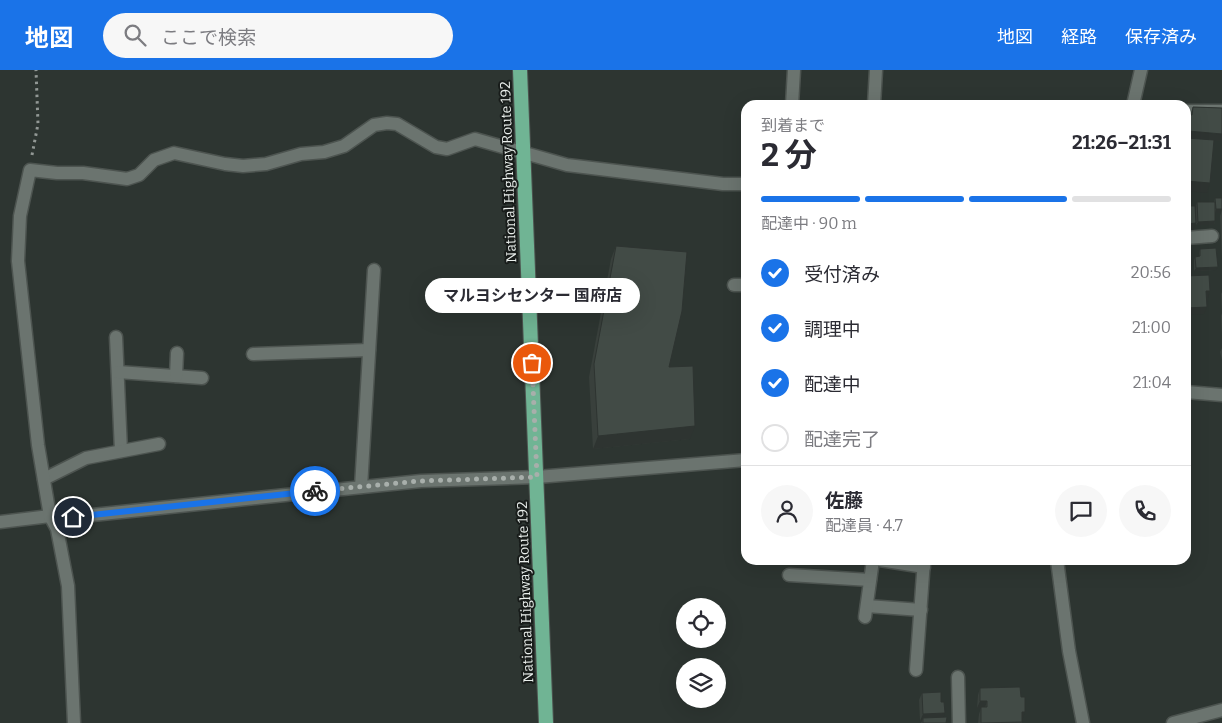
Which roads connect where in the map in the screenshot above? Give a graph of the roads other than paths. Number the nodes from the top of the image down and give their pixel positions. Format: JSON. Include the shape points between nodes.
{"nodes":[{"id":1,"x":520,"y":70,"type":"edge"},
{"id":2,"x":794,"y":70,"type":"edge"},
{"id":3,"x":876,"y":70,"type":"edge"},
{"id":4,"x":1141,"y":70,"type":"edge"},
{"id":5,"x":792,"y":100,"type":"edge"},
{"id":6,"x":874,"y":100,"type":"edge"},
{"id":7,"x":1134,"y":100,"type":"edge"},
{"id":8,"x":1191,"y":111,"type":"edge"},
{"id":9,"x":1222,"y":111,"type":"edge"},
{"id":10,"x":524,"y":154,"type":"junction"},
{"id":11,"x":741,"y":184,"type":"edge"},
{"id":12,"x":1212,"y":236,"type":"dead end"},
{"id":13,"x":1191,"y":238,"type":"edge"},
{"id":14,"x":374,"y":270,"type":"dead end"},
{"id":15,"x":116,"y":337,"type":"dead end"},
{"id":16,"x":369,"y":350,"type":"junction"},
{"id":17,"x":177,"y":353,"type":"dead end"},
{"id":18,"x":253,"y":354,"type":"dead end"},
{"id":19,"x":118,"y":372,"type":"junction"},
{"id":20,"x":176,"y":376,"type":"junction"},
{"id":21,"x":202,"y":378,"type":"dead end"},
{"id":22,"x":1191,"y":392,"type":"edge"},
{"id":23,"x":1222,"y":395,"type":"edge"},
{"id":24,"x":159,"y":444,"type":"dead end"},
{"id":25,"x":121,"y":451,"type":"junction"},
{"id":26,"x":741,"y":460,"type":"edge"},
{"id":27,"x":537,"y":477,"type":"junction"},
{"id":28,"x":44,"y":478,"type":"junction"},
{"id":29,"x":361,"y":487,"type":"junction"},
{"id":30,"x":50,"y":516,"type":"junction"},
{"id":31,"x":0,"y":522,"type":"edge"},
{"id":32,"x":872,"y":565,"type":"edge"},
{"id":33,"x":924,"y":565,"type":"edge"},
{"id":34,"x":1058,"y":565,"type":"edge"},
{"id":35,"x":789,"y":575,"type":"dead end"},
{"id":36,"x":870,"y":580,"type":"junction"},
{"id":37,"x":921,"y":610,"type":"junction"},
{"id":38,"x":916,"y":670,"type":"dead end"},
{"id":39,"x":958,"y":676,"type":"dead end"},
{"id":40,"x":1222,"y":710,"type":"edge"},
{"id":41,"x":74,"y":723,"type":"edge"},
{"id":42,"x":546,"y":723,"type":"edge"},
{"id":43,"x":959,"y":723,"type":"edge"},
{"id":44,"x":1083,"y":723,"type":"edge"},
{"id":45,"x":1173,"y":723,"type":"edge"}],
"edges":[{"from":1,"to":10,"type":"highway","name":"National Highway Route 192"},
{"from":2,"to":5,"type":"street"},
{"from":3,"to":6,"type":"street"},
{"from":4,"to":7,"type":"street"},
{"from":8,"to":9,"type":"street"},
{"from":10,"to":11,"type":"street","via":[[567,164]]},
{"from":10,"to":27,"type":"highway","name":"National Highway Route 192"},
{"from":10,"to":28,"type":"street","via":[[475,139],[447,149],[397,124],[387,123],[374,125],[344,146],[266,164],[225,164],[174,153],[154,160],[140,175],[127,179],[30,170],[20,216],[18,261]]},
{"from":12,"to":13,"type":"street"},
{"from":14,"to":16,"type":"street"},
{"from":15,"to":19,"type":"street"},
{"from":16,"to":18,"type":"street"},
{"from":16,"to":29,"type":"street"},
{"from":17,"to":20,"type":"street"},
{"from":19,"to":20,"type":"street"},
{"from":19,"to":25,"type":"street"},
{"from":20,"to":21,"type":"street"},
{"from":22,"to":23,"type":"street"},
{"from":24,"to":25,"type":"street"},
{"from":25,"to":28,"type":"street","via":[[86,458]]},
{"from":26,"to":27,"type":"street"},
{"from":27,"to":29,"type":"street","via":[[420,481]]},
{"from":27,"to":42,"type":"highway","name":"National Highway Route 192"},
{"from":28,"to":30,"type":"street"},
{"from":29,"to":30,"type":"street","via":[[73,517]]},
{"from":30,"to":31,"type":"street"},
{"from":30,"to":41,"type":"street","via":[[57,529],[68,586]]},
{"from":32,"to":36,"type":"street"},
{"from":33,"to":37,"type":"street"},
{"from":34,"to":44,"type":"street"},
{"from":35,"to":36,"type":"street"},
{"from":36,"to":37,"type":"street","via":[[866,611]]},
{"from":37,"to":38,"type":"street"},
{"from":39,"to":43,"type":"street"},
{"from":40,"to":45,"type":"street"}]}
